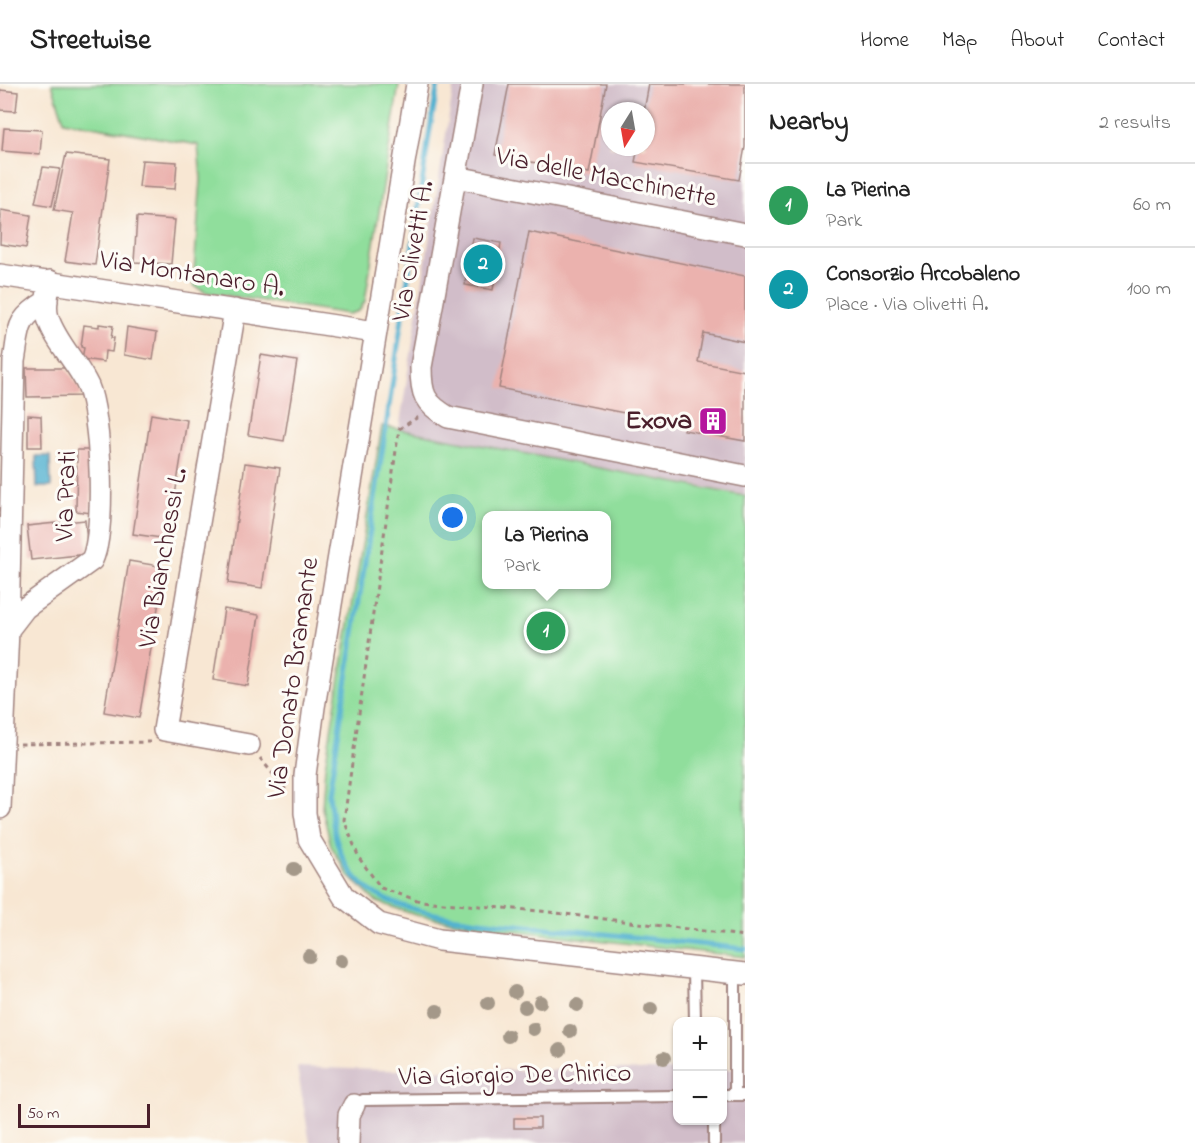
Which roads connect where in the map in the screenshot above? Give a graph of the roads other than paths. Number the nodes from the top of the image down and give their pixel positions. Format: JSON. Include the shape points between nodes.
{"nodes":[{"id":1,"x":417,"y":84,"type":"edge"},
{"id":2,"x":472,"y":84,"type":"edge"},
{"id":3,"x":456,"y":177,"type":"junction"},
{"id":4,"x":745,"y":234,"type":"edge"},
{"id":5,"x":0,"y":275,"type":"edge"},
{"id":6,"x":48,"y":291,"type":"junction"},
{"id":7,"x":235,"y":310,"type":"junction"},
{"id":8,"x":375,"y":332,"type":"junction"},
{"id":9,"x":7,"y":362,"type":"edge"},
{"id":10,"x":745,"y":476,"type":"edge"},
{"id":11,"x":6,"y":523,"type":"edge"},
{"id":12,"x":8,"y":630,"type":"junction"},
{"id":13,"x":249,"y":745,"type":"road end"},
{"id":14,"x":0,"y":808,"type":"edge"},
{"id":15,"x":694,"y":969,"type":"junction"},
{"id":16,"x":740,"y":974,"type":"edge"},
{"id":17,"x":695,"y":1017,"type":"edge"},
{"id":18,"x":740,"y":1095,"type":"edge"},
{"id":19,"x":673,"y":1096,"type":"edge"},
{"id":20,"x":354,"y":1105,"type":"joint"},
{"id":21,"x":714,"y":1125,"type":"edge"},
{"id":22,"x":348,"y":1143,"type":"edge"},
{"id":23,"x":714,"y":1143,"type":"edge"}],
"edges":[{"from":1,"to":8,"type":"street","name":"Via Donato Bramante"},
{"from":2,"to":3,"type":"street","name":"Via Olivetti A."},
{"from":3,"to":4,"type":"street","name":"Via delle Macchinette"},
{"from":3,"to":10,"type":"street","name":"Via Olivetti A.","via":[[421,367],[421,387],[440,412]]},
{"from":5,"to":6,"type":"street","name":"Via Montanaro A."},
{"from":6,"to":7,"type":"street","name":"Via Montanaro A."},
{"from":6,"to":9,"type":"street","via":[[21,322]]},
{"from":6,"to":12,"type":"street","name":"Via Prati","via":[[48,317],[89,388],[99,442],[96,551],[92,560],[25,608]]},
{"from":7,"to":8,"type":"street","name":"Via Montanaro A."},
{"from":7,"to":13,"type":"street","name":"Via Bianchessi L.","via":[[164,730]]},
{"from":8,"to":15,"type":"street","name":"Via Donato Bramante","via":[[305,775],[304,813],[309,839],[344,897],[379,924],[439,940]]},
{"from":9,"to":11,"type":"street"},
{"from":11,"to":12,"type":"street"},
{"from":12,"to":14,"type":"street"},
{"from":15,"to":16,"type":"street","name":"Via Donato Bramante"},
{"from":15,"to":17,"type":"lane"},
{"from":16,"to":18,"type":"lane"},
{"from":19,"to":20,"type":"lane","name":"Via Giorgio De Chirico","via":[[363,1100]]},
{"from":20,"to":22,"type":"street","via":[[349,1114]]},
{"from":21,"to":23,"type":"lane"}]}
